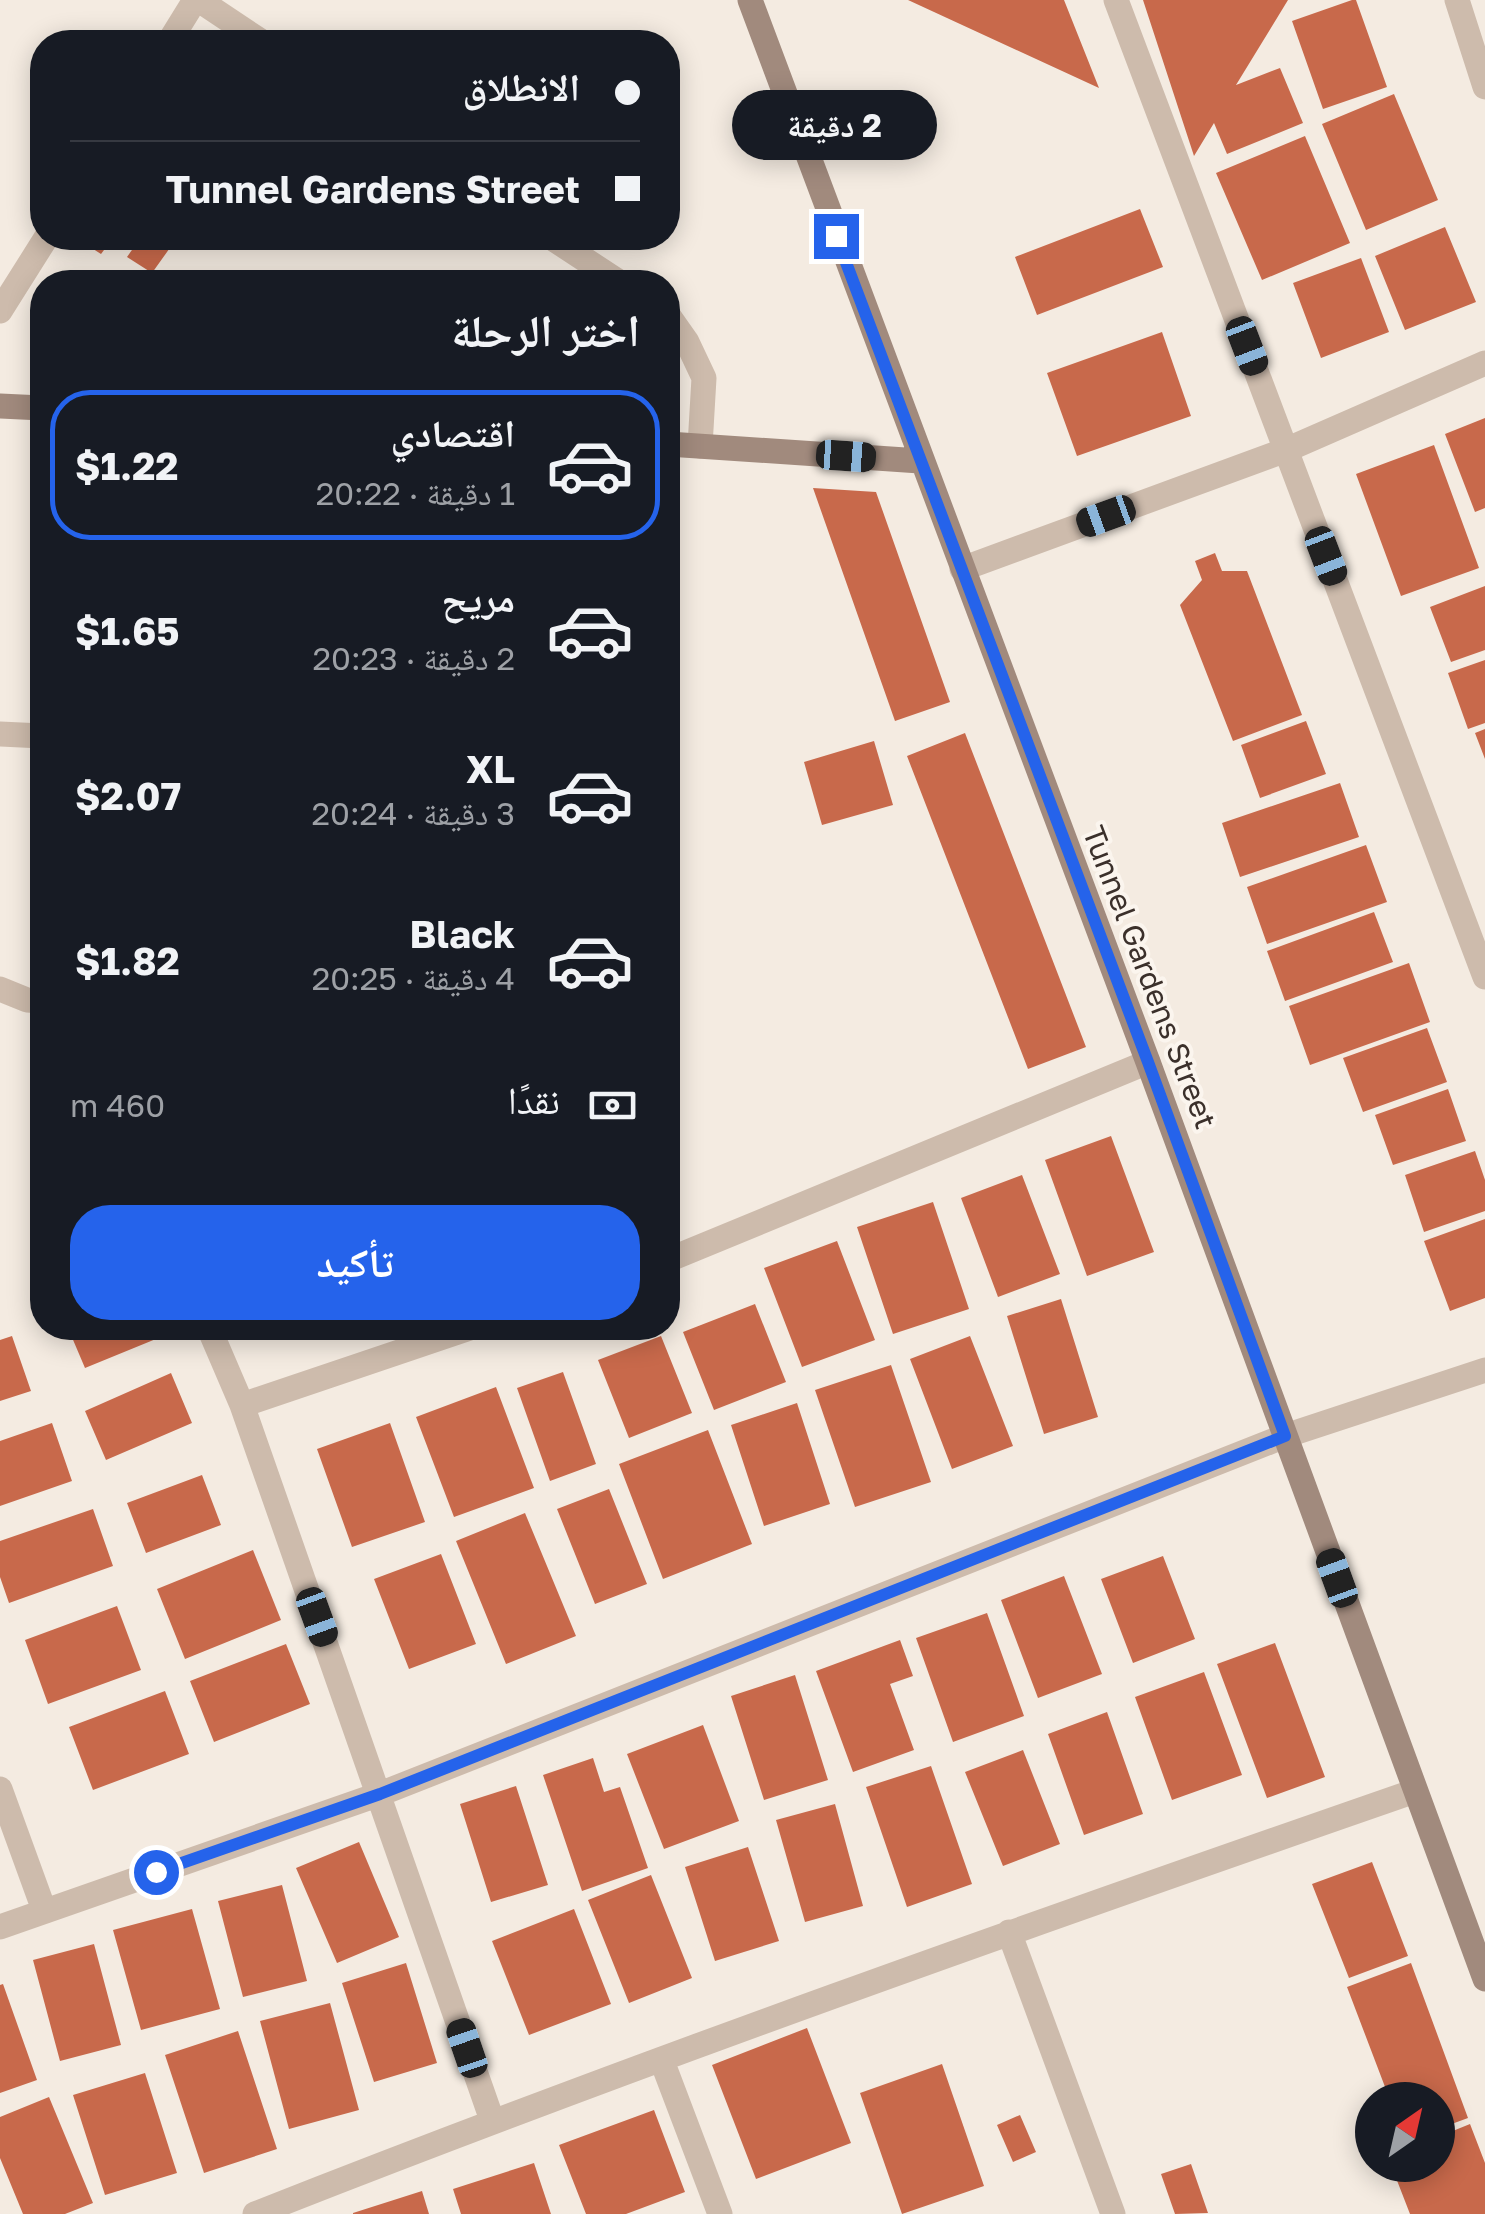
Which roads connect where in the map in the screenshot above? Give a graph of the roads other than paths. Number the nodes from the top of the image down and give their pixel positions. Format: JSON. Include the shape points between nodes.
{"nodes":[{"id":1,"x":197,"y":0,"type":"edge"},
{"id":2,"x":750,"y":0,"type":"edge"},
{"id":3,"x":1116,"y":0,"type":"edge"},
{"id":4,"x":1456,"y":0,"type":"edge"},
{"id":5,"x":177,"y":30,"type":"edge"},
{"id":6,"x":243,"y":30,"type":"edge"},
{"id":7,"x":1485,"y":87,"type":"edge"},
{"id":8,"x":38,"y":250,"type":"edge"},
{"id":9,"x":571,"y":250,"type":"edge"},
{"id":10,"x":601,"y":270,"type":"edge"},
{"id":11,"x":0,"y":311,"type":"edge"},
{"id":12,"x":680,"y":332,"type":"edge"},
{"id":13,"x":1485,"y":363,"type":"edge"},
{"id":14,"x":0,"y":406,"type":"edge"},
{"id":15,"x":30,"y":407,"type":"edge"},
{"id":16,"x":680,"y":445,"type":"edge"},
{"id":17,"x":700,"y":446,"type":"junction"},
{"id":18,"x":1286,"y":450,"type":"junction"},
{"id":19,"x":920,"y":461,"type":"junction"},
{"id":20,"x":962,"y":568,"type":"junction"},
{"id":21,"x":0,"y":734,"type":"edge"},
{"id":22,"x":30,"y":735,"type":"edge"},
{"id":23,"x":1485,"y":977,"type":"edge"},
{"id":24,"x":0,"y":989,"type":"edge"},
{"id":25,"x":30,"y":1002,"type":"edge"},
{"id":26,"x":1148,"y":1062,"type":"junction"},
{"id":27,"x":680,"y":1255,"type":"edge"},
{"id":28,"x":214,"y":1340,"type":"edge"},
{"id":29,"x":434,"y":1340,"type":"edge"},
{"id":30,"x":1485,"y":1370,"type":"edge"},
{"id":31,"x":242,"y":1405,"type":"junction"},
{"id":32,"x":1285,"y":1436,"type":"junction"},
{"id":33,"x":0,"y":1789,"type":"edge"},
{"id":34,"x":1415,"y":1791,"type":"junction"},
{"id":35,"x":380,"y":1794,"type":"junction"},
{"id":36,"x":44,"y":1910,"type":"junction"},
{"id":37,"x":0,"y":1927,"type":"edge"},
{"id":38,"x":1009,"y":1932,"type":"junction"},
{"id":39,"x":1485,"y":1979,"type":"edge"},
{"id":40,"x":662,"y":2061,"type":"junction"},
{"id":41,"x":492,"y":2120,"type":"junction"},
{"id":42,"x":255,"y":2214,"type":"edge"},
{"id":43,"x":720,"y":2214,"type":"edge"},
{"id":44,"x":1114,"y":2214,"type":"edge"}],
"edges":[{"from":1,"to":5,"type":"street"},
{"from":1,"to":6,"type":"street"},
{"from":2,"to":19,"type":"main road","name":"Tunnel Gardens Street"},
{"from":3,"to":18,"type":"street"},
{"from":4,"to":7,"type":"street"},
{"from":8,"to":11,"type":"street"},
{"from":9,"to":10,"type":"street"},
{"from":12,"to":17,"type":"street","via":[[704,378]]},
{"from":13,"to":18,"type":"street"},
{"from":14,"to":15,"type":"main road"},
{"from":16,"to":17,"type":"main road"},
{"from":17,"to":19,"type":"main road"},
{"from":18,"to":20,"type":"street"},
{"from":18,"to":23,"type":"street"},
{"from":19,"to":20,"type":"main road","name":"Tunnel Gardens Street"},
{"from":20,"to":26,"type":"main road","name":"Tunnel Gardens Street"},
{"from":21,"to":22,"type":"street"},
{"from":24,"to":25,"type":"street"},
{"from":26,"to":27,"type":"street"},
{"from":26,"to":32,"type":"main road","name":"Tunnel Gardens Street"},
{"from":28,"to":31,"type":"street"},
{"from":29,"to":31,"type":"street"},
{"from":30,"to":32,"type":"street"},
{"from":31,"to":35,"type":"street"},
{"from":32,"to":34,"type":"main road","name":"Tunnel Gardens Street"},
{"from":32,"to":35,"type":"street"},
{"from":33,"to":36,"type":"street"},
{"from":34,"to":38,"type":"street"},
{"from":34,"to":39,"type":"main road","name":"Tunnel Gardens Street"},
{"from":35,"to":36,"type":"street"},
{"from":35,"to":41,"type":"street"},
{"from":36,"to":37,"type":"street"},
{"from":38,"to":40,"type":"street"},
{"from":38,"to":44,"type":"street"},
{"from":40,"to":41,"type":"street"},
{"from":40,"to":43,"type":"street"},
{"from":41,"to":42,"type":"street"}]}
